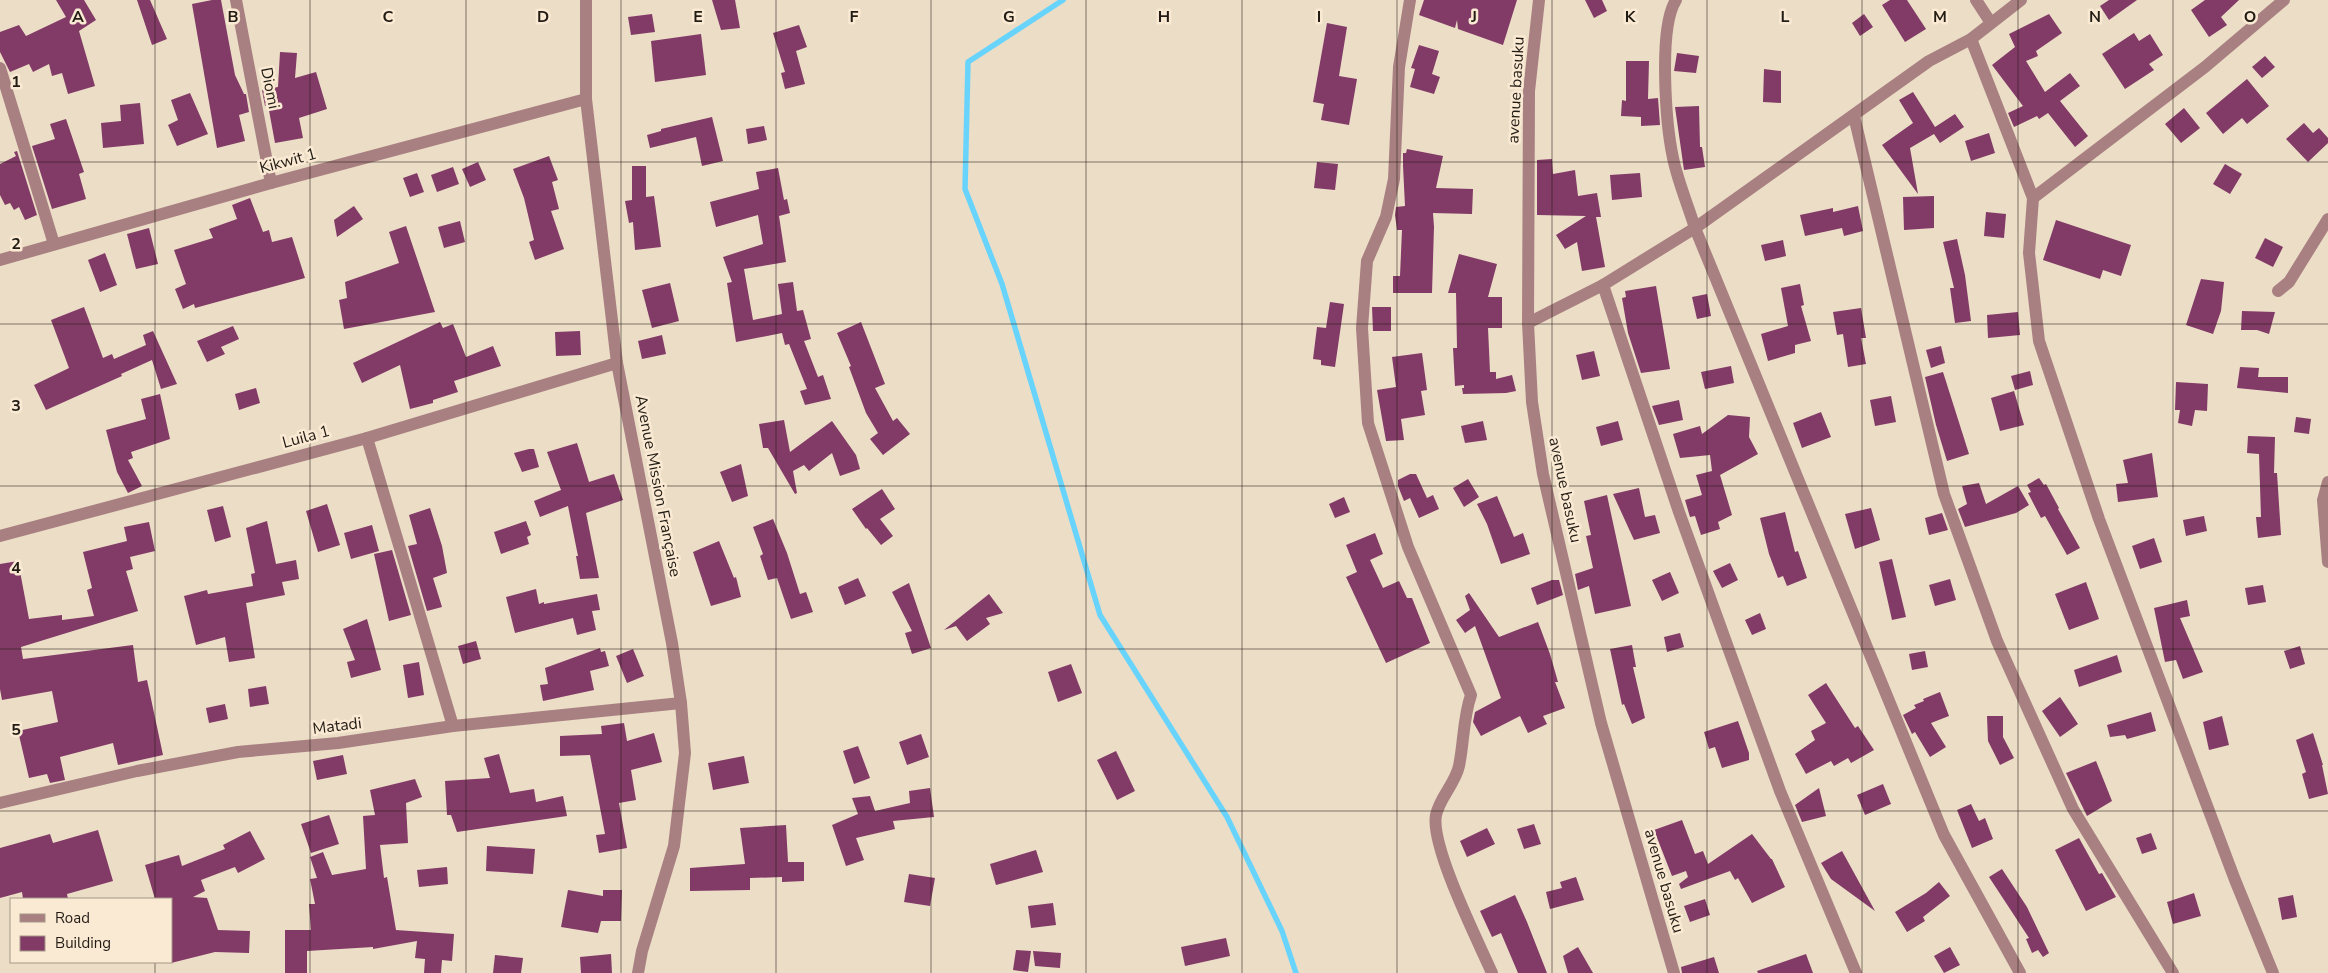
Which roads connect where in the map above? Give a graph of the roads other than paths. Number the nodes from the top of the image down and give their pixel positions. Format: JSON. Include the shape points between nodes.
{"nodes":[{"id":1,"x":236,"y":0,"type":"edge"},
{"id":2,"x":586,"y":0,"type":"edge"},
{"id":3,"x":1410,"y":0,"type":"edge"},
{"id":4,"x":1539,"y":0,"type":"edge"},
{"id":5,"x":1676,"y":0,"type":"edge"},
{"id":6,"x":1976,"y":0,"type":"edge"},
{"id":7,"x":2021,"y":0,"type":"edge"},
{"id":8,"x":2284,"y":0,"type":"edge"},
{"id":9,"x":1991,"y":23,"type":"junction"},
{"id":10,"x":1971,"y":39,"type":"junction"},
{"id":11,"x":0,"y":68,"type":"edge"},
{"id":12,"x":586,"y":99,"type":"junction"},
{"id":13,"x":1854,"y":116,"type":"junction"},
{"id":14,"x":272,"y":182,"type":"junction"},
{"id":15,"x":2033,"y":198,"type":"junction"},
{"id":16,"x":2328,"y":219,"type":"edge"},
{"id":17,"x":1695,"y":228,"type":"junction"},
{"id":18,"x":54,"y":244,"type":"junction"},
{"id":19,"x":0,"y":260,"type":"edge"},
{"id":20,"x":1603,"y":285,"type":"junction"},
{"id":21,"x":2278,"y":291,"type":"dead end"},
{"id":22,"x":1528,"y":323,"type":"junction"},
{"id":23,"x":617,"y":363,"type":"junction"},
{"id":24,"x":367,"y":438,"type":"junction"},
{"id":25,"x":2328,"y":482,"type":"edge"},
{"id":26,"x":0,"y":536,"type":"edge"},
{"id":27,"x":2328,"y":562,"type":"edge"},
{"id":28,"x":682,"y":703,"type":"junction"},
{"id":29,"x":453,"y":726,"type":"junction"},
{"id":30,"x":0,"y":803,"type":"edge"},
{"id":31,"x":638,"y":973,"type":"edge"},
{"id":32,"x":1492,"y":973,"type":"edge"},
{"id":33,"x":1674,"y":973,"type":"edge"},
{"id":34,"x":1856,"y":973,"type":"edge"},
{"id":35,"x":2020,"y":973,"type":"edge"},
{"id":36,"x":2173,"y":973,"type":"edge"},
{"id":37,"x":2273,"y":973,"type":"edge"}],
"edges":[{"from":1,"to":14,"type":"street","name":"Diomi"},
{"from":2,"to":12,"type":"street","name":"Avenue Mission Française"},
{"from":3,"to":32,"type":"street","via":[[1399,67],[1394,179],[1386,217],[1367,261],[1362,328],[1368,423],[1408,546],[1471,695],[1466,710],[1459,768],[1441,801],[1436,816],[1436,832],[1447,869]]},
{"from":4,"to":22,"type":"street","name":"avenue basuku","via":[[1530,91]]},
{"from":5,"to":17,"type":"street","via":[[1669,18],[1664,67],[1673,158]]},
{"from":6,"to":9,"type":"street"},
{"from":7,"to":9,"type":"street"},
{"from":8,"to":15,"type":"street","via":[[2205,67]]},
{"from":9,"to":10,"type":"street"},
{"from":10,"to":13,"type":"street","via":[[1929,61]]},
{"from":10,"to":15,"type":"street"},
{"from":11,"to":18,"type":"street"},
{"from":12,"to":14,"type":"street","name":"Kikwit 1"},
{"from":12,"to":23,"type":"street","name":"Avenue Mission Française"},
{"from":13,"to":17,"type":"street"},
{"from":13,"to":36,"type":"street","via":[[1944,494],[1997,642],[2073,809]]},
{"from":14,"to":18,"type":"street","name":"Kikwit 1"},
{"from":15,"to":37,"type":"street","via":[[2029,253],[2039,341],[2102,528]]},
{"from":16,"to":21,"type":"street","via":[[2289,282]]},
{"from":17,"to":20,"type":"street"},
{"from":17,"to":35,"type":"street","via":[[1944,835]]},
{"from":18,"to":19,"type":"street","name":"Kikwit 1"},
{"from":20,"to":22,"type":"street"},
{"from":20,"to":34,"type":"street","via":[[1678,512],[1777,782]]},
{"from":22,"to":33,"type":"street","name":"avenue basuku","via":[[1532,402],[1543,474],[1601,723]]},
{"from":23,"to":24,"type":"street","name":"Luila 1"},
{"from":23,"to":28,"type":"street","name":"Avenue Mission Française"},
{"from":24,"to":26,"type":"street","name":"Luila 1"},
{"from":24,"to":29,"type":"street"},
{"from":25,"to":27,"type":"street","via":[[2323,500]]},
{"from":28,"to":29,"type":"street","name":"Matadi"},
{"from":28,"to":31,"type":"street","name":"Avenue Mission Française","via":[[685,753],[674,846]]},
{"from":29,"to":30,"type":"street","name":"Matadi","via":[[338,743],[238,752],[137,771]]}]}
